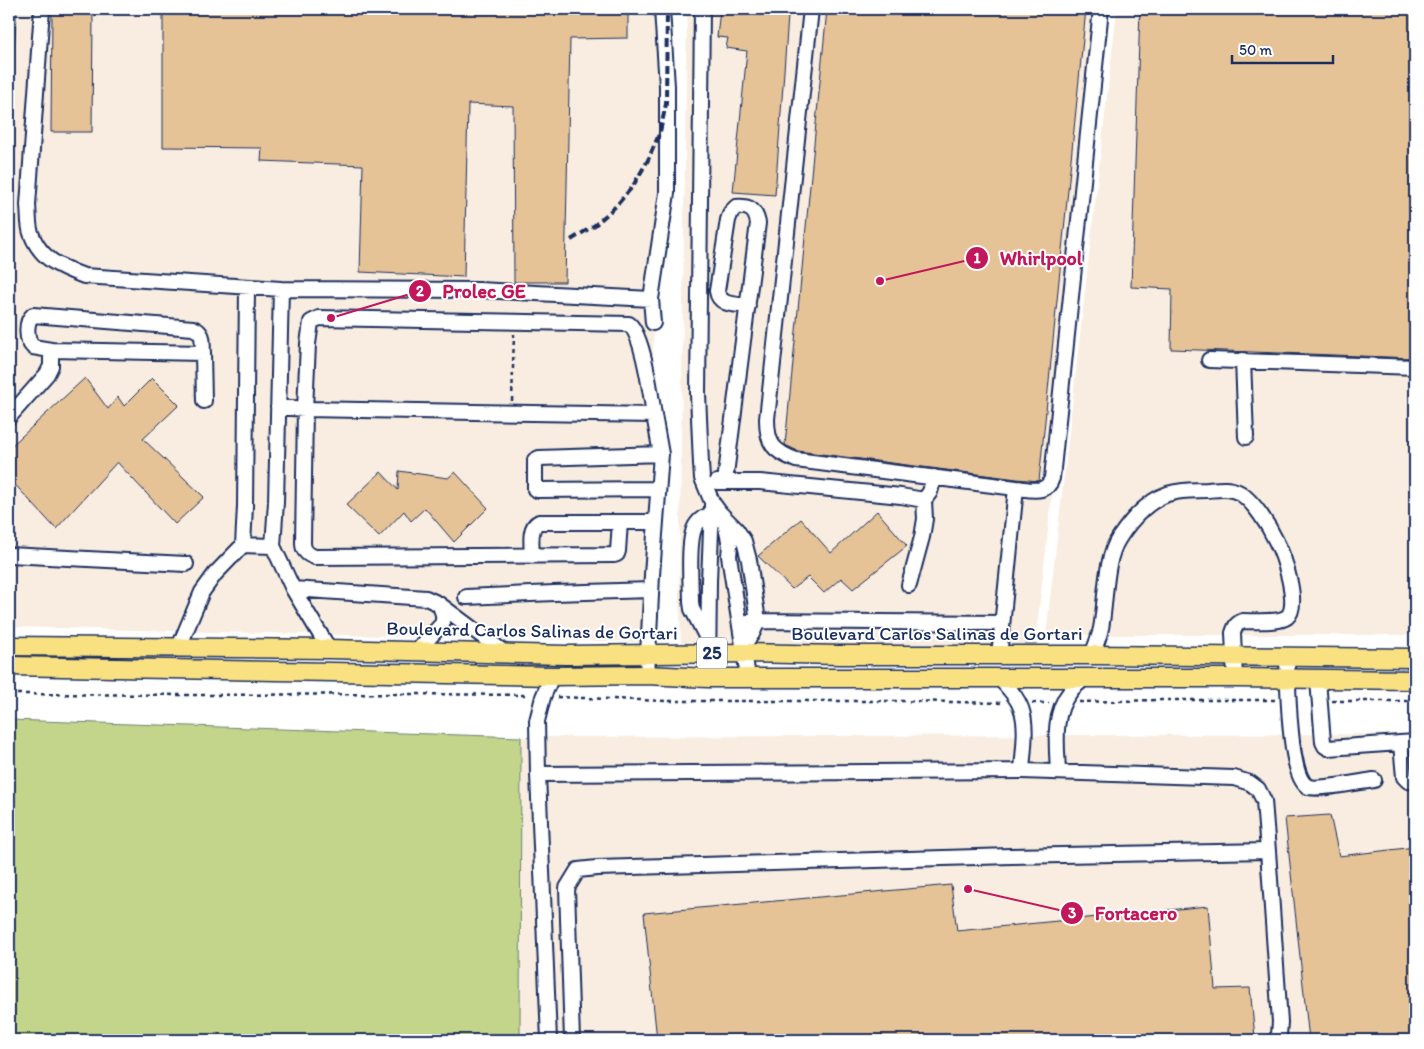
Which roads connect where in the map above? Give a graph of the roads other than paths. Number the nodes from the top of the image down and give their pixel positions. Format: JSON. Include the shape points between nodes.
{"nodes":[{"id":1,"x":42,"y":9,"type":"edge"},
{"id":2,"x":662,"y":9,"type":"edge"},
{"id":3,"x":702,"y":9,"type":"edge"},
{"id":4,"x":812,"y":9,"type":"edge"},
{"id":5,"x":1101,"y":9,"type":"edge"},
{"id":6,"x":247,"y":287,"type":"junction"},
{"id":7,"x":281,"y":289,"type":"junction"},
{"id":8,"x":651,"y":299,"type":"junction"},
{"id":9,"x":748,"y":306,"type":"junction"},
{"id":10,"x":653,"y":323,"type":"dead end"},
{"id":11,"x":51,"y":350,"type":"junction"},
{"id":12,"x":203,"y":353,"type":"junction"},
{"id":13,"x":1209,"y":360,"type":"dead end"},
{"id":14,"x":1243,"y":360,"type":"junction"},
{"id":15,"x":1415,"y":367,"type":"edge"},
{"id":16,"x":204,"y":401,"type":"dead end"},
{"id":17,"x":278,"y":407,"type":"junction"},
{"id":18,"x":305,"y":408,"type":"junction"},
{"id":19,"x":654,"y":415,"type":"junction"},
{"id":20,"x":9,"y":417,"type":"edge"},
{"id":21,"x":1246,"y":437,"type":"dead end"},
{"id":22,"x":660,"y":454,"type":"junction"},
{"id":23,"x":934,"y":477,"type":"junction"},
{"id":24,"x":704,"y":482,"type":"junction"},
{"id":25,"x":725,"y":482,"type":"junction"},
{"id":26,"x":1016,"y":488,"type":"junction"},
{"id":27,"x":658,"y":489,"type":"junction"},
{"id":28,"x":924,"y":500,"type":"junction"},
{"id":29,"x":714,"y":510,"type":"junction"},
{"id":30,"x":620,"y":522,"type":"junction"},
{"id":31,"x":656,"y":522,"type":"junction"},
{"id":32,"x":243,"y":545,"type":"junction"},
{"id":33,"x":273,"y":546,"type":"junction"},
{"id":34,"x":9,"y":555,"type":"edge"},
{"id":35,"x":532,"y":556,"type":"junction"},
{"id":36,"x":186,"y":564,"type":"dead end"},
{"id":37,"x":733,"y":580,"type":"junction"},
{"id":38,"x":709,"y":581,"type":"junction"},
{"id":39,"x":909,"y":585,"type":"dead end"},
{"id":40,"x":292,"y":589,"type":"junction"},
{"id":41,"x":651,"y":590,"type":"junction"},
{"id":42,"x":466,"y":597,"type":"dead end"},
{"id":43,"x":439,"y":604,"type":"junction"},
{"id":44,"x":692,"y":609,"type":"junction"},
{"id":45,"x":709,"y":609,"type":"junction"},
{"id":46,"x":740,"y":621,"type":"junction"},
{"id":47,"x":758,"y":621,"type":"junction"},
{"id":48,"x":1002,"y":623,"type":"junction"},
{"id":49,"x":9,"y":646,"type":"edge"},
{"id":50,"x":708,"y":646,"type":"junction"},
{"id":51,"x":179,"y":647,"type":"junction"},
{"id":52,"x":329,"y":649,"type":"junction"},
{"id":53,"x":744,"y":649,"type":"junction"},
{"id":54,"x":417,"y":651,"type":"junction"},
{"id":55,"x":505,"y":653,"type":"junction"},
{"id":56,"x":648,"y":654,"type":"junction"},
{"id":57,"x":1092,"y":655,"type":"junction"},
{"id":58,"x":999,"y":656,"type":"junction"},
{"id":59,"x":1234,"y":657,"type":"junction"},
{"id":60,"x":1287,"y":657,"type":"junction"},
{"id":61,"x":1415,"y":658,"type":"edge"},
{"id":62,"x":9,"y":666,"type":"edge"},
{"id":63,"x":647,"y":675,"type":"junction"},
{"id":64,"x":552,"y":676,"type":"junction"},
{"id":65,"x":748,"y":677,"type":"junction"},
{"id":66,"x":708,"y":678,"type":"junction"},
{"id":67,"x":1235,"y":678,"type":"junction"},
{"id":68,"x":1000,"y":679,"type":"junction"},
{"id":69,"x":1084,"y":679,"type":"junction"},
{"id":70,"x":1288,"y":679,"type":"junction"},
{"id":71,"x":1318,"y":680,"type":"junction"},
{"id":72,"x":1415,"y":680,"type":"edge"},
{"id":73,"x":1415,"y":742,"type":"edge"},
{"id":74,"x":1401,"y":744,"type":"junction"},
{"id":75,"x":1022,"y":771,"type":"junction"},
{"id":76,"x":1058,"y":772,"type":"junction"},
{"id":77,"x":538,"y":774,"type":"junction"},
{"id":78,"x":1374,"y":780,"type":"dead end"},
{"id":79,"x":1415,"y":782,"type":"edge"},
{"id":80,"x":1268,"y":851,"type":"junction"},
{"id":81,"x":549,"y":1040,"type":"edge"},
{"id":82,"x":572,"y":1040,"type":"edge"},
{"id":83,"x":1275,"y":1040,"type":"edge"}],
"edges":[{"from":1,"to":6,"type":"street","via":[[28,205],[30,231],[40,251],[61,268],[84,276]]},
{"from":2,"to":8,"type":"street","via":[[667,86],[667,193]]},
{"from":3,"to":24,"type":"street","via":[[698,394]]},
{"from":4,"to":23,"type":"street","via":[[767,432],[772,446],[781,455],[796,460]]},
{"from":5,"to":26,"type":"street","via":[[1052,478],[1046,488]]},
{"from":6,"to":7,"type":"street"},
{"from":6,"to":32,"type":"street"},
{"from":7,"to":8,"type":"street","via":[[479,290]]},
{"from":7,"to":17,"type":"street"},
{"from":8,"to":10,"type":"street"},
{"from":9,"to":9,"type":"street","via":[[758,222],[751,208],[744,206],[736,207],[728,220],[717,291],[721,301]]},
{"from":9,"to":25,"type":"street"},
{"from":11,"to":12,"type":"street"},
{"from":11,"to":12,"type":"street","via":[[33,348],[29,343],[29,320],[33,315],[193,328],[202,335]]},
{"from":11,"to":20,"type":"street","via":[[51,366],[47,374]]},
{"from":12,"to":16,"type":"street"},
{"from":13,"to":14,"type":"street"},
{"from":14,"to":15,"type":"street"},
{"from":14,"to":21,"type":"street"},
{"from":17,"to":18,"type":"street"},
{"from":17,"to":33,"type":"street"},
{"from":18,"to":19,"type":"street"},
{"from":18,"to":19,"type":"street","via":[[308,344],[314,320],[514,321],[629,324],[641,348]]},
{"from":18,"to":35,"type":"street","via":[[303,544],[310,555]]},
{"from":19,"to":22,"type":"street"},
{"from":22,"to":27,"type":"street"},
{"from":22,"to":27,"type":"street","via":[[539,458],[534,464],[537,490]]},
{"from":23,"to":26,"type":"street"},
{"from":23,"to":28,"type":"street"},
{"from":24,"to":25,"type":"street"},
{"from":24,"to":29,"type":"street"},
{"from":25,"to":28,"type":"street","via":[[760,482]]},
{"from":26,"to":48,"type":"street"},
{"from":27,"to":31,"type":"street"},
{"from":28,"to":39,"type":"street","via":[[922,537]]},
{"from":29,"to":37,"type":"street","via":[[725,523],[728,534]]},
{"from":29,"to":38,"type":"street"},
{"from":29,"to":44,"type":"street","via":[[698,523],[692,536]]},
{"from":29,"to":47,"type":"street","via":[[736,529],[744,542]]},
{"from":30,"to":31,"type":"street"},
{"from":30,"to":35,"type":"street","via":[[616,555]]},
{"from":30,"to":35,"type":"street","via":[[536,523],[532,530]]},
{"from":31,"to":41,"type":"street"},
{"from":32,"to":33,"type":"street"},
{"from":32,"to":51,"type":"street","via":[[202,592]]},
{"from":33,"to":40,"type":"street"},
{"from":34,"to":36,"type":"street"},
{"from":37,"to":38,"type":"street"},
{"from":37,"to":46,"type":"street"},
{"from":38,"to":45,"type":"street"},
{"from":40,"to":43,"type":"street","via":[[408,596],[426,598]]},
{"from":40,"to":52,"type":"street"},
{"from":41,"to":42,"type":"street"},
{"from":41,"to":56,"type":"street"},
{"from":43,"to":54,"type":"street","via":[[443,612],[442,624]]},
{"from":43,"to":55,"type":"street"},
{"from":44,"to":45,"type":"street"},
{"from":44,"to":50,"type":"street"},
{"from":45,"to":50,"type":"street"},
{"from":46,"to":47,"type":"street"},
{"from":46,"to":53,"type":"street"},
{"from":47,"to":48,"type":"street"},
{"from":47,"to":53,"type":"street"},
{"from":48,"to":58,"type":"street"},
{"from":49,"to":51,"type":"main road","name":"Boulevard Carlos Salinas de Gortari","number":"25"},
{"from":50,"to":53,"type":"main road","name":"Boulevard Carlos Salinas de Gortari","number":"25"},
{"from":50,"to":56,"type":"main road","name":"Boulevard Carlos Salinas de Gortari","number":"25"},
{"from":50,"to":66,"type":"street"},
{"from":51,"to":52,"type":"main road","name":"Boulevard Carlos Salinas de Gortari","number":"25"},
{"from":52,"to":54,"type":"main road","name":"Boulevard Carlos Salinas de Gortari","number":"25"},
{"from":53,"to":58,"type":"main road","name":"Boulevard Carlos Salinas de Gortari","number":"25"},
{"from":53,"to":65,"type":"street"},
{"from":54,"to":55,"type":"main road","name":"Boulevard Carlos Salinas de Gortari","number":"25"},
{"from":55,"to":56,"type":"main road","name":"Boulevard Carlos Salinas de Gortari","number":"25"},
{"from":56,"to":63,"type":"street"},
{"from":57,"to":58,"type":"main road","name":"Boulevard Carlos Salinas de Gortari","number":"25"},
{"from":57,"to":59,"type":"main road","name":"Boulevard Carlos Salinas de Gortari","number":"25"},
{"from":57,"to":59,"type":"street","via":[[1102,624],[1112,552],[1126,528],[1161,496],[1227,489],[1239,492],[1266,522],[1287,572],[1293,603],[1291,613],[1279,620],[1237,623],[1233,633]]},
{"from":59,"to":60,"type":"main road","name":"Boulevard Carlos Salinas de Gortari","number":"25"},
{"from":59,"to":67,"type":"street"},
{"from":60,"to":61,"type":"main road","name":"Boulevard Carlos Salinas de Gortari","number":"25"},
{"from":60,"to":70,"type":"street"},
{"from":62,"to":64,"type":"main road","number":"25"},
{"from":63,"to":64,"type":"main road","number":"25"},
{"from":63,"to":66,"type":"main road","number":"25"},
{"from":64,"to":77,"type":"street","via":[[537,721]]},
{"from":65,"to":66,"type":"main road","number":"25"},
{"from":65,"to":68,"type":"main road","number":"25"},
{"from":67,"to":69,"type":"main road","number":"25"},
{"from":67,"to":70,"type":"main road","number":"25"},
{"from":68,"to":69,"type":"main road","number":"25"},
{"from":68,"to":75,"type":"street","via":[[1012,691],[1025,722]]},
{"from":69,"to":76,"type":"street","via":[[1063,703],[1057,724]]},
{"from":70,"to":71,"type":"main road","number":"25"},
{"from":70,"to":78,"type":"street","via":[[1293,746],[1303,783],[1318,788]]},
{"from":71,"to":72,"type":"main road","number":"25"},
{"from":71,"to":74,"type":"street","via":[[1323,742],[1328,748]]},
{"from":73,"to":74,"type":"street"},
{"from":74,"to":79,"type":"street","via":[[1404,777],[1408,782]]},
{"from":75,"to":76,"type":"street"},
{"from":75,"to":77,"type":"street"},
{"from":76,"to":80,"type":"street","via":[[1234,778],[1250,783],[1258,789],[1264,801]]},
{"from":77,"to":81,"type":"street"},
{"from":80,"to":82,"type":"street","via":[[578,870],[567,888]]},
{"from":80,"to":83,"type":"street","via":[[1280,1022]]}]}
